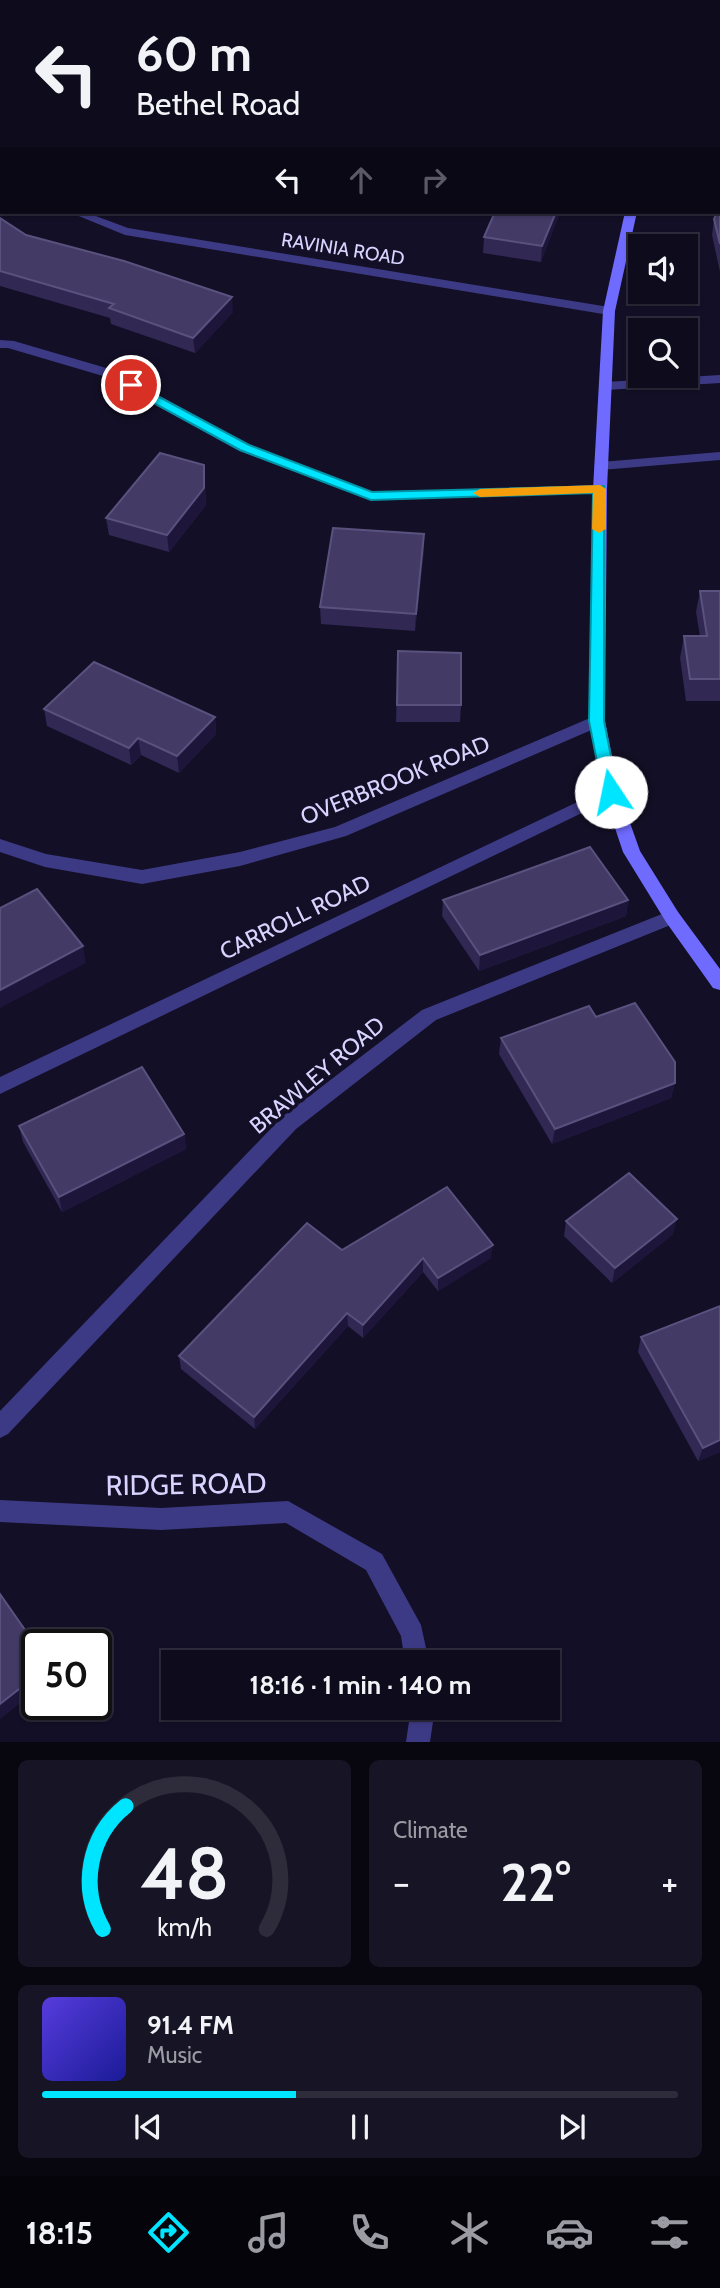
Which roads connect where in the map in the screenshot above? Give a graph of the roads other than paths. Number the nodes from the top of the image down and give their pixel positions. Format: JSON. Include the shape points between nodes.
{"nodes":[{"id":1,"x":80,"y":214,"type":"edge"},
{"id":2,"x":631,"y":214,"type":"edge"},
{"id":3,"x":610,"y":311,"type":"junction"},
{"id":4,"x":0,"y":344,"type":"edge"},
{"id":5,"x":720,"y":379,"type":"edge"},
{"id":6,"x":606,"y":386,"type":"junction"},
{"id":7,"x":720,"y":456,"type":"edge"},
{"id":8,"x":601,"y":466,"type":"junction"},
{"id":9,"x":600,"y":489,"type":"junction"},
{"id":10,"x":597,"y":721,"type":"junction"},
{"id":11,"x":611,"y":792,"type":"junction"},
{"id":12,"x":0,"y":845,"type":"edge"},
{"id":13,"x":672,"y":917,"type":"junction"},
{"id":14,"x":720,"y":983,"type":"edge"},
{"id":15,"x":0,"y":1086,"type":"edge"},
{"id":16,"x":0,"y":1427,"type":"edge"},
{"id":17,"x":0,"y":1511,"type":"edge"},
{"id":18,"x":415,"y":1650,"type":"edge"},
{"id":19,"x":421,"y":1720,"type":"edge"},
{"id":20,"x":418,"y":1742,"type":"edge"}],
"edges":[{"from":1,"to":3,"type":"street","name":"RAVINIA ROAD","via":[[150,236]]},
{"from":2,"to":3,"type":"main road"},
{"from":3,"to":6,"type":"main road"},
{"from":4,"to":9,"type":"street","via":[[108,373],[244,448],[371,496]]},
{"from":5,"to":6,"type":"street"},
{"from":6,"to":8,"type":"main road"},
{"from":7,"to":8,"type":"street"},
{"from":8,"to":9,"type":"main road"},
{"from":9,"to":10,"type":"main road"},
{"from":10,"to":11,"type":"main road"},
{"from":10,"to":12,"type":"street","name":"OVERBROOK ROAD","via":[[341,832],[240,859],[142,877],[45,860]]},
{"from":11,"to":13,"type":"main road","via":[[632,852]]},
{"from":11,"to":15,"type":"street","name":"CARROLL ROAD"},
{"from":13,"to":14,"type":"main road"},
{"from":13,"to":16,"type":"street","name":"BRAWLEY ROAD","via":[[429,1015],[289,1123]]},
{"from":17,"to":18,"type":"street","name":"RIDGE ROAD","via":[[161,1519],[288,1512],[374,1562],[413,1633]]},
{"from":19,"to":20,"type":"street"}]}
